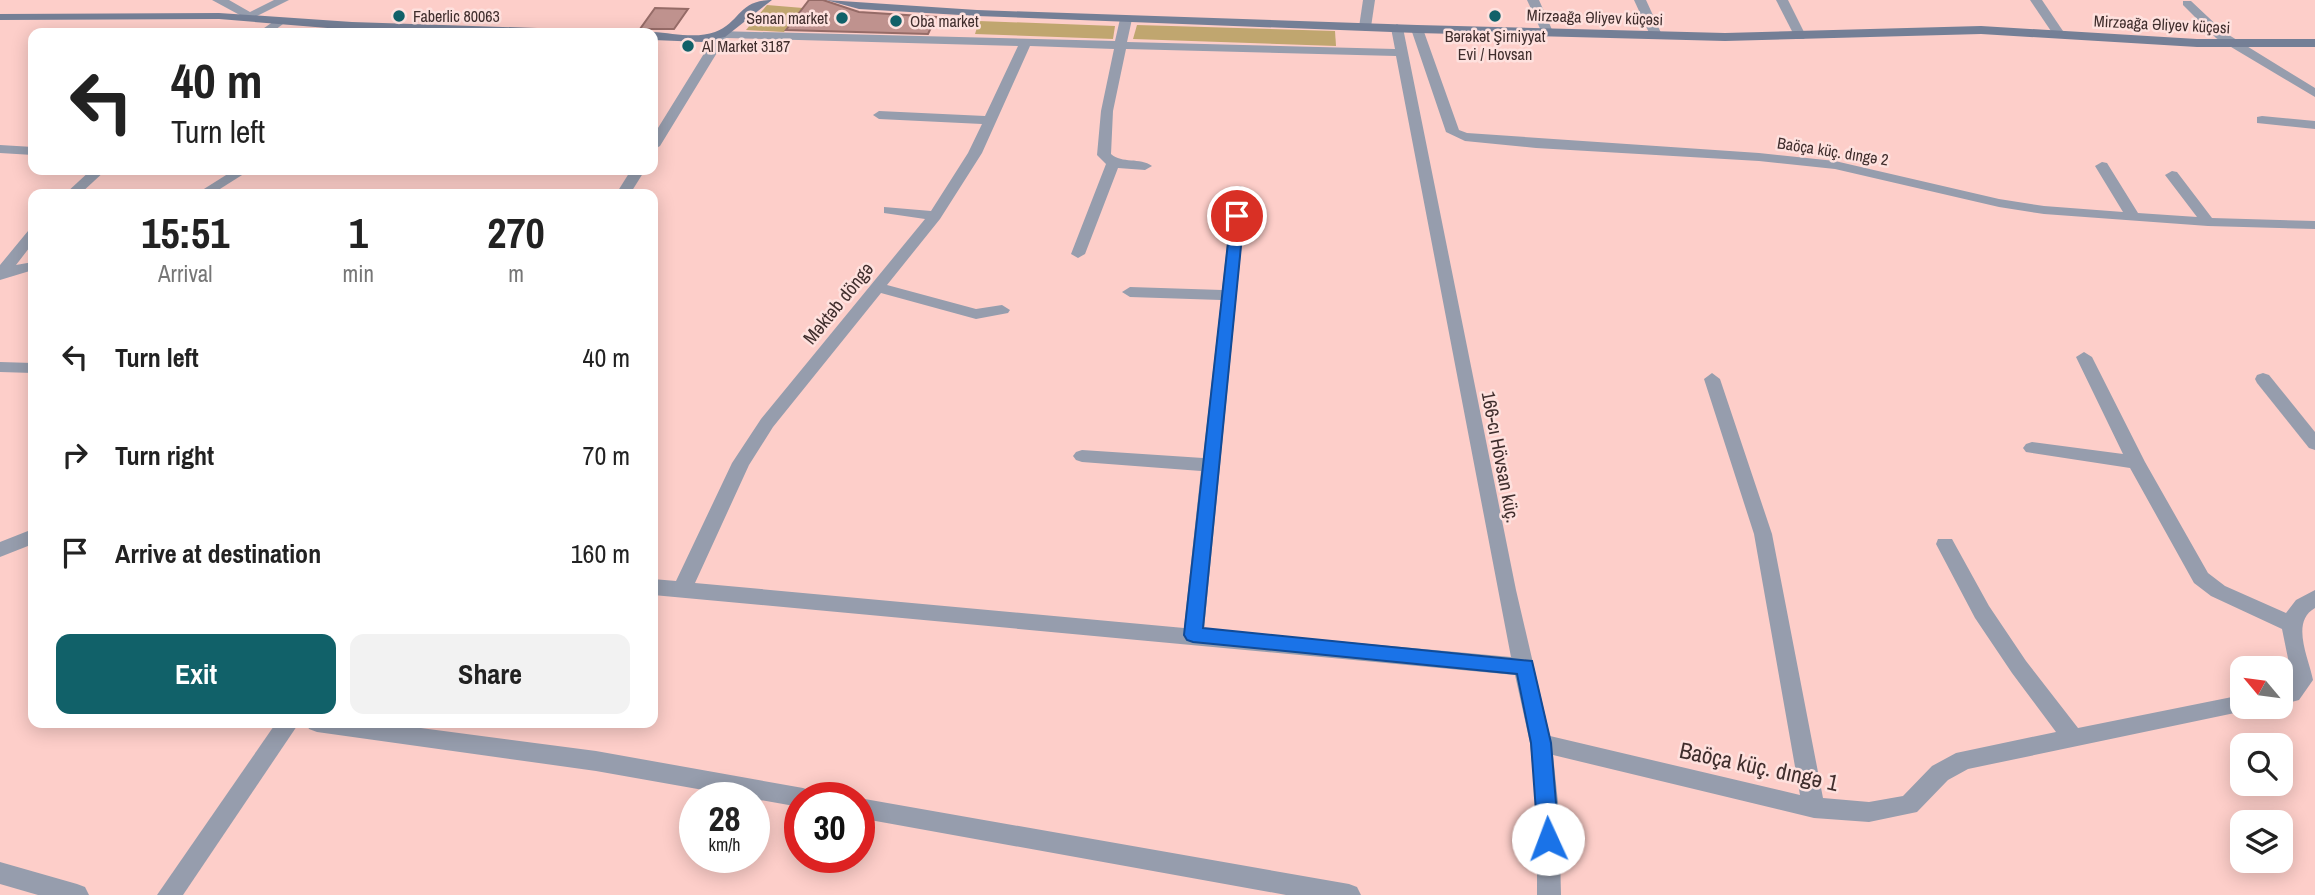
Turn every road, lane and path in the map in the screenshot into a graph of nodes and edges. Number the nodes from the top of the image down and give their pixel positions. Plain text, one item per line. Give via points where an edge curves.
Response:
1 (218, 0) edge
2 (283, 0) edge
3 (762, 0) edge
4 (832, 0) edge
5 (1369, 0) edge
6 (1533, 0) edge
7 (1640, 0) edge
8 (1782, 0) edge
9 (2036, 0) edge
10 (2187, 3) dead end
11 (0, 17) edge
12 (249, 18) junction
13 (1126, 19) junction
14 (281, 21) junction
15 (1365, 27) junction
16 (270, 28) edge
17 (385, 28) edge
18 (1396, 28) junction
19 (1417, 29) junction
20 (1547, 32) junction
21 (722, 34) junction
22 (2059, 34) junction
23 (1656, 35) junction
24 (658, 36) edge
25 (1800, 36) junction
26 (1025, 43) junction
27 (2315, 43) edge
28 (2235, 44) junction
29 (1120, 45) junction
30 (1401, 52) junction
31 (2315, 93) edge
32 (879, 115) dead end
33 (990, 120) junction
34 (2262, 120) dead end
35 (2315, 125) edge
36 (658, 138) edge
37 (0, 149) edge
38 (28, 151) edge
39 (1113, 163) junction
40 (1145, 166) dead end
41 (2102, 166) dead end
42 (93, 175) edge
43 (235, 175) edge
44 (2172, 175) dead end
45 (78, 189) edge
46 (211, 189) edge
47 (1240, 190) dead end
48 (889, 210) dead end
49 (935, 216) junction
50 (2134, 217) junction
51 (2208, 222) junction
52 (2315, 225) edge
53 (28, 240) edge
54 (1078, 254) dead end
55 (28, 268) edge
56 (1, 274) edge
57 (877, 287) junction
58 (1130, 292) dead end
59 (1229, 296) junction
60 (1002, 310) dead end
61 (2084, 357) dead end
62 (0, 367) edge
63 (28, 368) edge
64 (1712, 379) dead end
65 (2263, 379) dead end
66 (2315, 444) edge
67 (2032, 449) dead end
68 (1082, 456) dead end
69 (2136, 462) junction
70 (1213, 465) junction
71 (28, 538) edge
72 (1945, 544) dead end
73 (0, 550) edge
74 (658, 588) edge
75 (682, 590) junction
76 (2315, 598) edge
77 (2290, 624) junction
78 (1193, 635) junction
79 (2308, 664) edge
80 (1525, 667) junction
81 (2293, 693) edge
82 (2230, 706) edge
83 (285, 728) edge
84 (354, 728) edge
85 (2074, 739) junction
86 (1541, 743) junction
87 (784, 795) edge
88 (1814, 808) junction
89 (875, 811) edge
90 (0, 873) edge
91 (77, 895) edge
92 (169, 895) edge
93 (1349, 895) edge
94 (1549, 895) edge

1 - 12 street
2 - 12 street
3 - 21 street
4 - 13 street, Mirzəağa Əliyev küçəsi via 880,7
5 - 15 street
6 - 20 street
7 - 23 street
8 - 25 street
9 - 22 street
10 - 28 street
11 - 12 street
12 - 14 street
13 - 15 street, Mirzəağa Əliyev küçəsi
13 - 29 street
14 - 16 street
14 - 17 street
15 - 18 street, Mirzəağa Əliyev küçəsi
18 - 19 street, Mirzəağa Əliyev küçəsi
18 - 30 street, 166-cı Hövsan küç.
19 - 20 street, Mirzəağa Əliyev küçəsi
19 - 50 street, Baöça küç. dıngə 2 via 1453,132 1465,137 1835,165 1999,203
20 - 23 street, Mirzəağa Əliyev küçəsi
21 - 24 street
21 - 26 street
21 - 36 street
22 - 25 street, Mirzəağa Əliyev küçəsi via 1952,30
22 - 28 street, Mirzəağa Əliyev küçəsi
23 - 25 street, Mirzəağa Əliyev küçəsi
26 - 29 street
26 - 33 street, Məktəb döngə
27 - 28 street, Mirzəağa Əliyev küçəsi
28 - 31 street
29 - 30 street
29 - 39 street via 1104,155
30 - 80 street, 166-cı Hövsan küç.
32 - 33 street
33 - 49 street, Məktəb döngə
34 - 35 street
37 - 38 street
39 - 40 street
39 - 54 street
41 - 50 street
42 - 45 street
43 - 46 street
44 - 51 street
47 - 59 street
48 - 49 street
49 - 57 street, Məktəb döngə
50 - 51 street, Baöça küç. dıngə 2
51 - 52 street, Baöça küç. dıngə 2
53 - 56 street
55 - 56 street
57 - 60 street via 976,314
57 - 75 street, Məktəb döngə via 767,423 741,463
58 - 59 street
59 - 70 street
61 - 69 street
62 - 63 street
64 - 88 street via 1763,534
65 - 66 street
67 - 69 street
68 - 70 street
69 - 77 street via 2201,578 2218,591
70 - 78 street
71 - 73 street
72 - 85 street via 1982,612
74 - 75 street
75 - 78 street
76 - 77 street via 2296,611
77 - 79 street
78 - 80 street
79 - 81 street
80 - 86 street, 166-cı Hövsan küç.
82 - 85 street, Baöça küç. dıngə 1
83 - 92 street
84 - 87 street via 596,761
85 - 88 street, Baöça küç. dıngə 1 via 1964,760 1940,773 1909,804 1869,812
86 - 88 street, Baöça küç. dıngə 1
86 - 94 street, 166-cı Hövsan küç.
89 - 93 street
90 - 91 street

